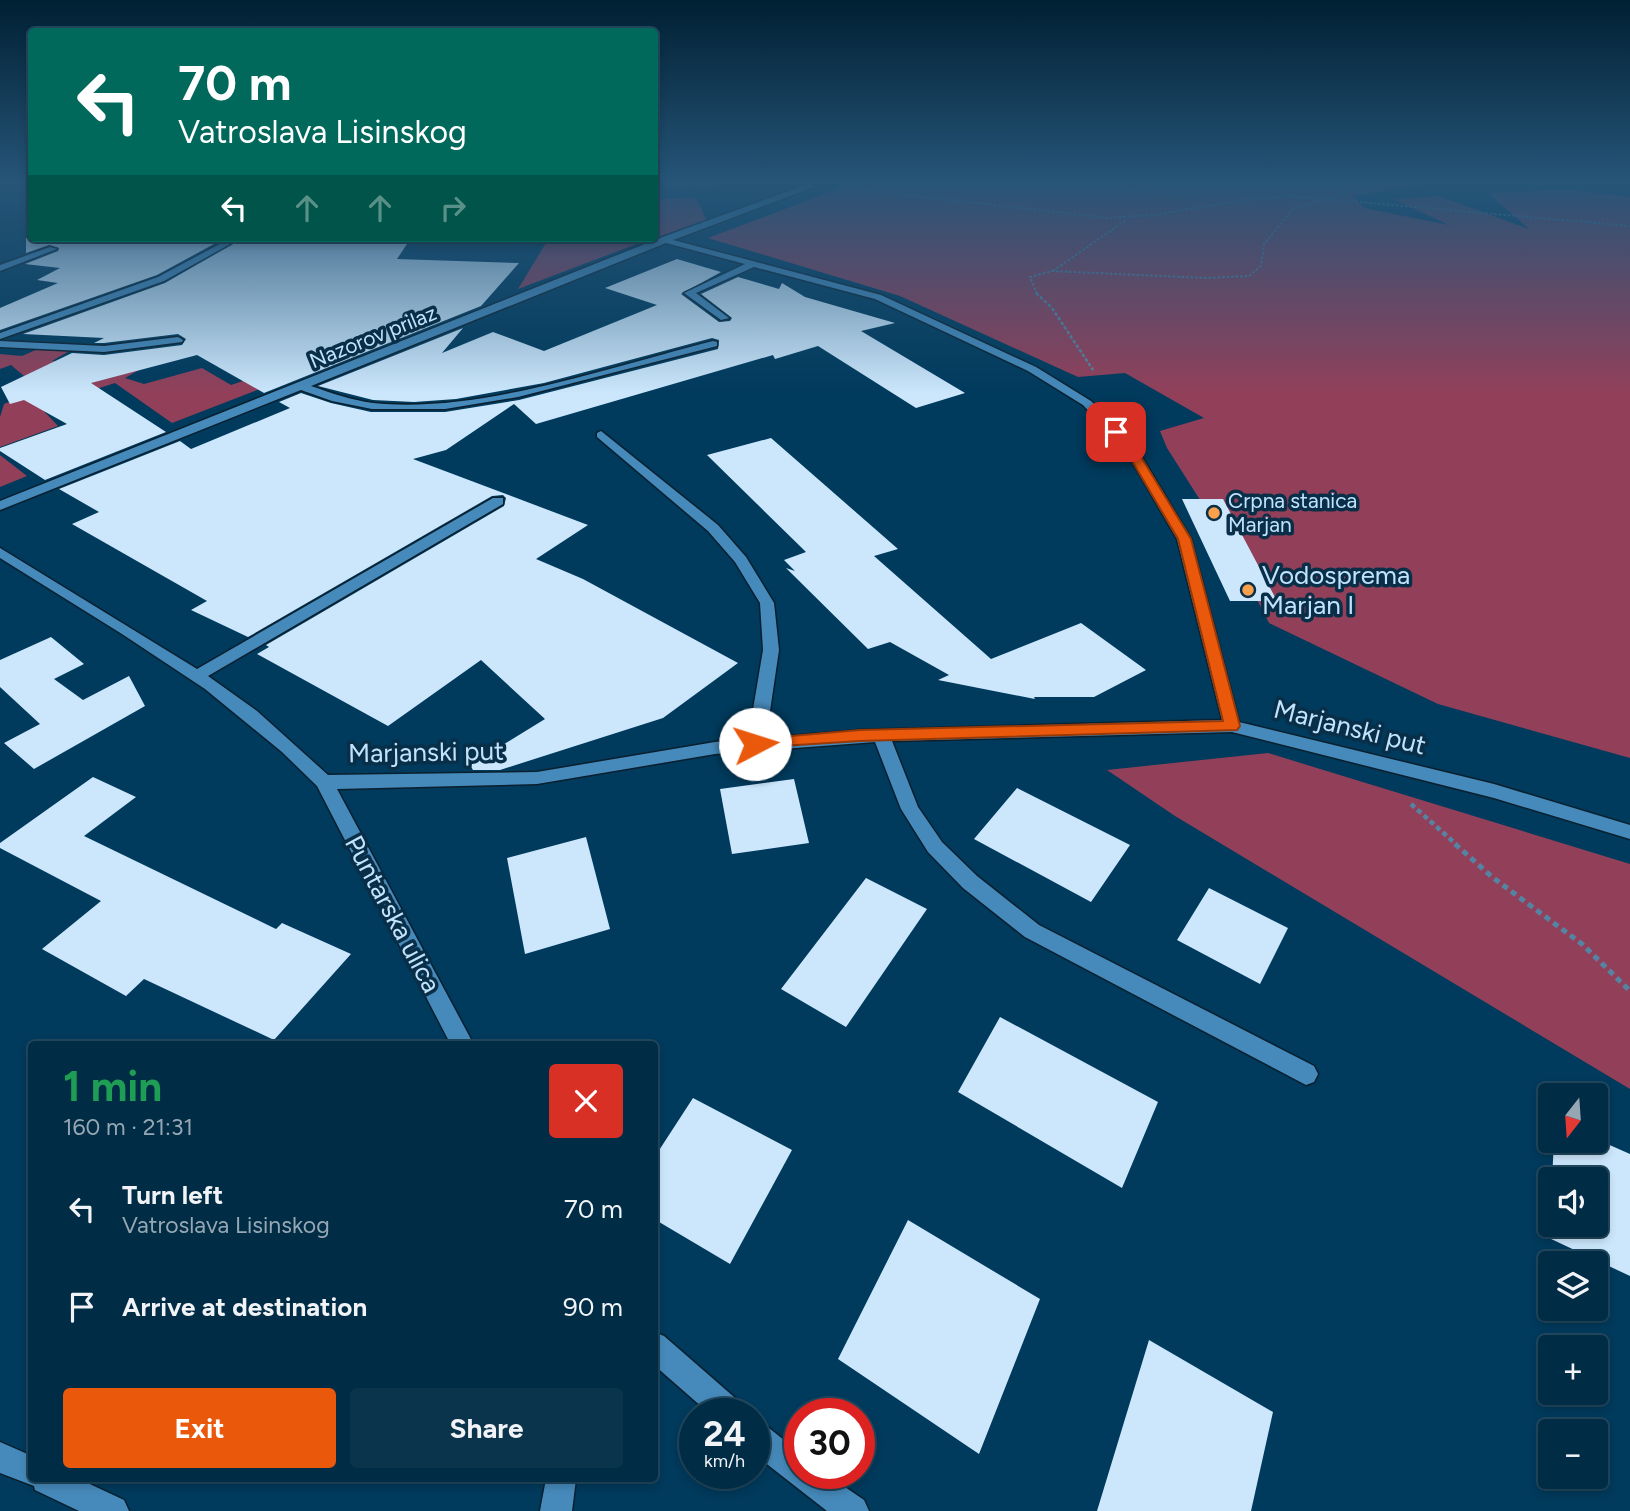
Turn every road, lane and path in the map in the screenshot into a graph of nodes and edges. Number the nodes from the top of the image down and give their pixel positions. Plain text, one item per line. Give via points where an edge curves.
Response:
1 (40, 254) edge
2 (208, 254) edge
3 (634, 254) edge
4 (716, 254) edge
5 (1078, 254) edge
6 (1263, 254) edge
7 (755, 263) junction
8 (0, 268) edge
9 (1052, 271) junction
10 (724, 318) dead end
11 (0, 336) edge
12 (178, 340) dead end
13 (0, 344) edge
14 (713, 344) dead end
15 (302, 386) junction
16 (1087, 403) junction
17 (601, 435) dead end
18 (498, 501) dead end
19 (0, 506) edge
20 (0, 552) edge
21 (197, 676) junction
22 (1232, 726) junction
23 (881, 736) junction
24 (755, 744) junction
25 (1366, 760) junction
26 (324, 782) junction
27 (1630, 832) edge
28 (1630, 991) edge
29 (461, 1041) edge
30 (1306, 1074) dead end
31 (658, 1349) edge
32 (714, 1398) edge
33 (770, 1448) edge
34 (0, 1457) edge
35 (784, 1459) edge
36 (28, 1470) edge
37 (52, 1482) edge
38 (561, 1482) edge
39 (822, 1489) edge
40 (113, 1511) edge
41 (556, 1511) edge
42 (853, 1511) edge

1 - 8 street
2 - 11 street via 161,279
3 - 15 street, Nazorov prilaz
4 - 7 street
5 - 9 path
6 - 9 path via 1261,266 1249,276
7 - 10 street via 689,293
7 - 16 street via 878,297 1032,369
9 - 16 path via 1030,277 1036,293 1097,376
12 - 13 street via 104,349
14 - 15 street, Nazorov prilaz via 498,398 428,408 324,397
15 - 19 street, Nazorov prilaz
16 - 22 street via 1130,447 1185,539
17 - 24 street via 712,528 741,560 767,603 772,650
18 - 21 street
20 - 21 street, Marjanski put
21 - 26 street, Marjanski put via 297,753
22 - 23 street, Marjanski put
22 - 25 street, Marjanski put
23 - 24 street, Marjanski put
23 - 30 street via 910,809 936,847 970,882 1032,931
24 - 26 street, Marjanski put via 537,778
25 - 27 street, Marjanski put via 1494,791
25 - 28 path via 1492,877 1582,944
26 - 29 street, Puntarska ulica
31 - 32 street
33 - 35 street
34 - 36 street
37 - 40 street
38 - 41 street
39 - 42 street

